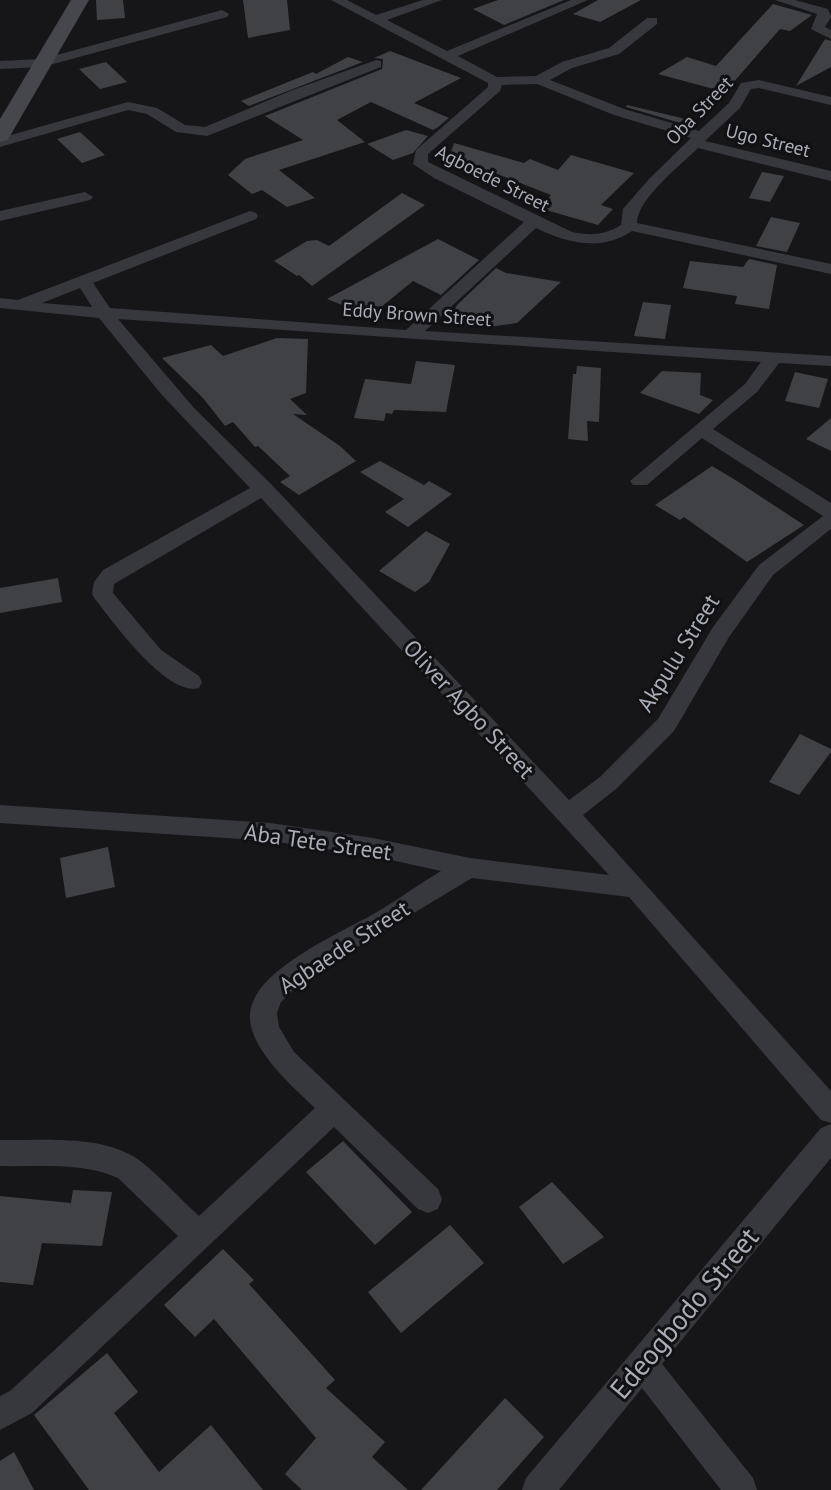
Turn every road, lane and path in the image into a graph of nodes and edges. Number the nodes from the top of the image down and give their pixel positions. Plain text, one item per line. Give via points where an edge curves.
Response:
1 (80, 0) edge
2 (337, 0) edge
3 (436, 0) edge
4 (582, 0) edge
5 (781, 0) edge
6 (222, 14) dead end
7 (374, 20) junction
8 (652, 21) dead end
9 (831, 35) edge
10 (447, 56) junction
11 (43, 63) junction
12 (376, 64) dead end
13 (0, 65) edge
14 (538, 80) junction
15 (495, 81) junction
16 (830, 98) edge
17 (0, 136) edge
18 (697, 139) junction
19 (0, 144) edge
20 (831, 176) edge
21 (85, 197) dead end
22 (0, 216) edge
23 (250, 216) dead end
24 (534, 221) junction
25 (629, 226) junction
26 (831, 269) edge
27 (84, 281) junction
28 (0, 303) edge
29 (20, 305) junction
30 (101, 313) junction
31 (410, 335) junction
32 (775, 356) junction
33 (831, 361) edge
34 (702, 430) junction
35 (640, 481) dead end
36 (264, 488) junction
37 (831, 512) edge
38 (831, 519) edge
39 (191, 682) dead end
40 (0, 814) edge
41 (567, 814) junction
42 (470, 867) junction
43 (634, 888) junction
44 (334, 1109) junction
45 (831, 1111) edge
46 (831, 1137) edge
47 (0, 1153) edge
48 (428, 1199) dead end
49 (198, 1235) junction
50 (642, 1363) junction
51 (0, 1414) edge
52 (538, 1490) edge
53 (741, 1490) edge

1 - 11 main road
2 - 7 street
3 - 7 street
4 - 10 street
5 - 9 street via 823,12 817,29
6 - 11 street
7 - 10 street
8 - 14 street via 614,51 567,65
10 - 15 street
11 - 13 street
11 - 17 main road
12 - 19 street via 207,132 181,129 152,111 128,106
14 - 15 street
14 - 18 street
15 - 24 street, Agboede Street via 495,88 424,149 419,160 436,173
16 - 18 street, Oba Street via 746,86 735,105
18 - 20 street, Ugo Street
18 - 25 street, Oba Street via 629,212
21 - 22 street
23 - 27 street
24 - 25 street, Agboede Street via 582,239 605,238
24 - 31 street
25 - 26 street
27 - 29 street
27 - 30 street, Oliver Agbo Street
28 - 29 street, Eddy Brown Street
29 - 30 street, Eddy Brown Street
30 - 31 street, Eddy Brown Street
30 - 36 street, Oliver Agbo Street via 175,401
31 - 32 street, Eddy Brown Street
32 - 33 street, Eddy Brown Street
32 - 34 street via 751,388
34 - 35 street
34 - 37 street
36 - 39 street via 142,556 110,576 102,588 102,594 153,655
36 - 41 street, Oliver Agbo Street
38 - 41 street, Akpulu Street via 766,570 721,632 666,725 608,783
40 - 42 street, Aba Tete Street via 270,832
41 - 43 street, Oliver Agbo Street
42 - 43 street, Aba Tete Street
42 - 44 street, Agbaede Street via 445,878 304,968 264,1006 268,1032 284,1060
43 - 45 street, Oliver Agbo Street
44 - 48 street, Agbaede Street
44 - 49 street
46 - 50 street, Edeogbodo Street
47 - 49 street via 117,1162
49 - 51 street via 21,1402
50 - 52 street, Edeogbodo Street
50 - 53 street

